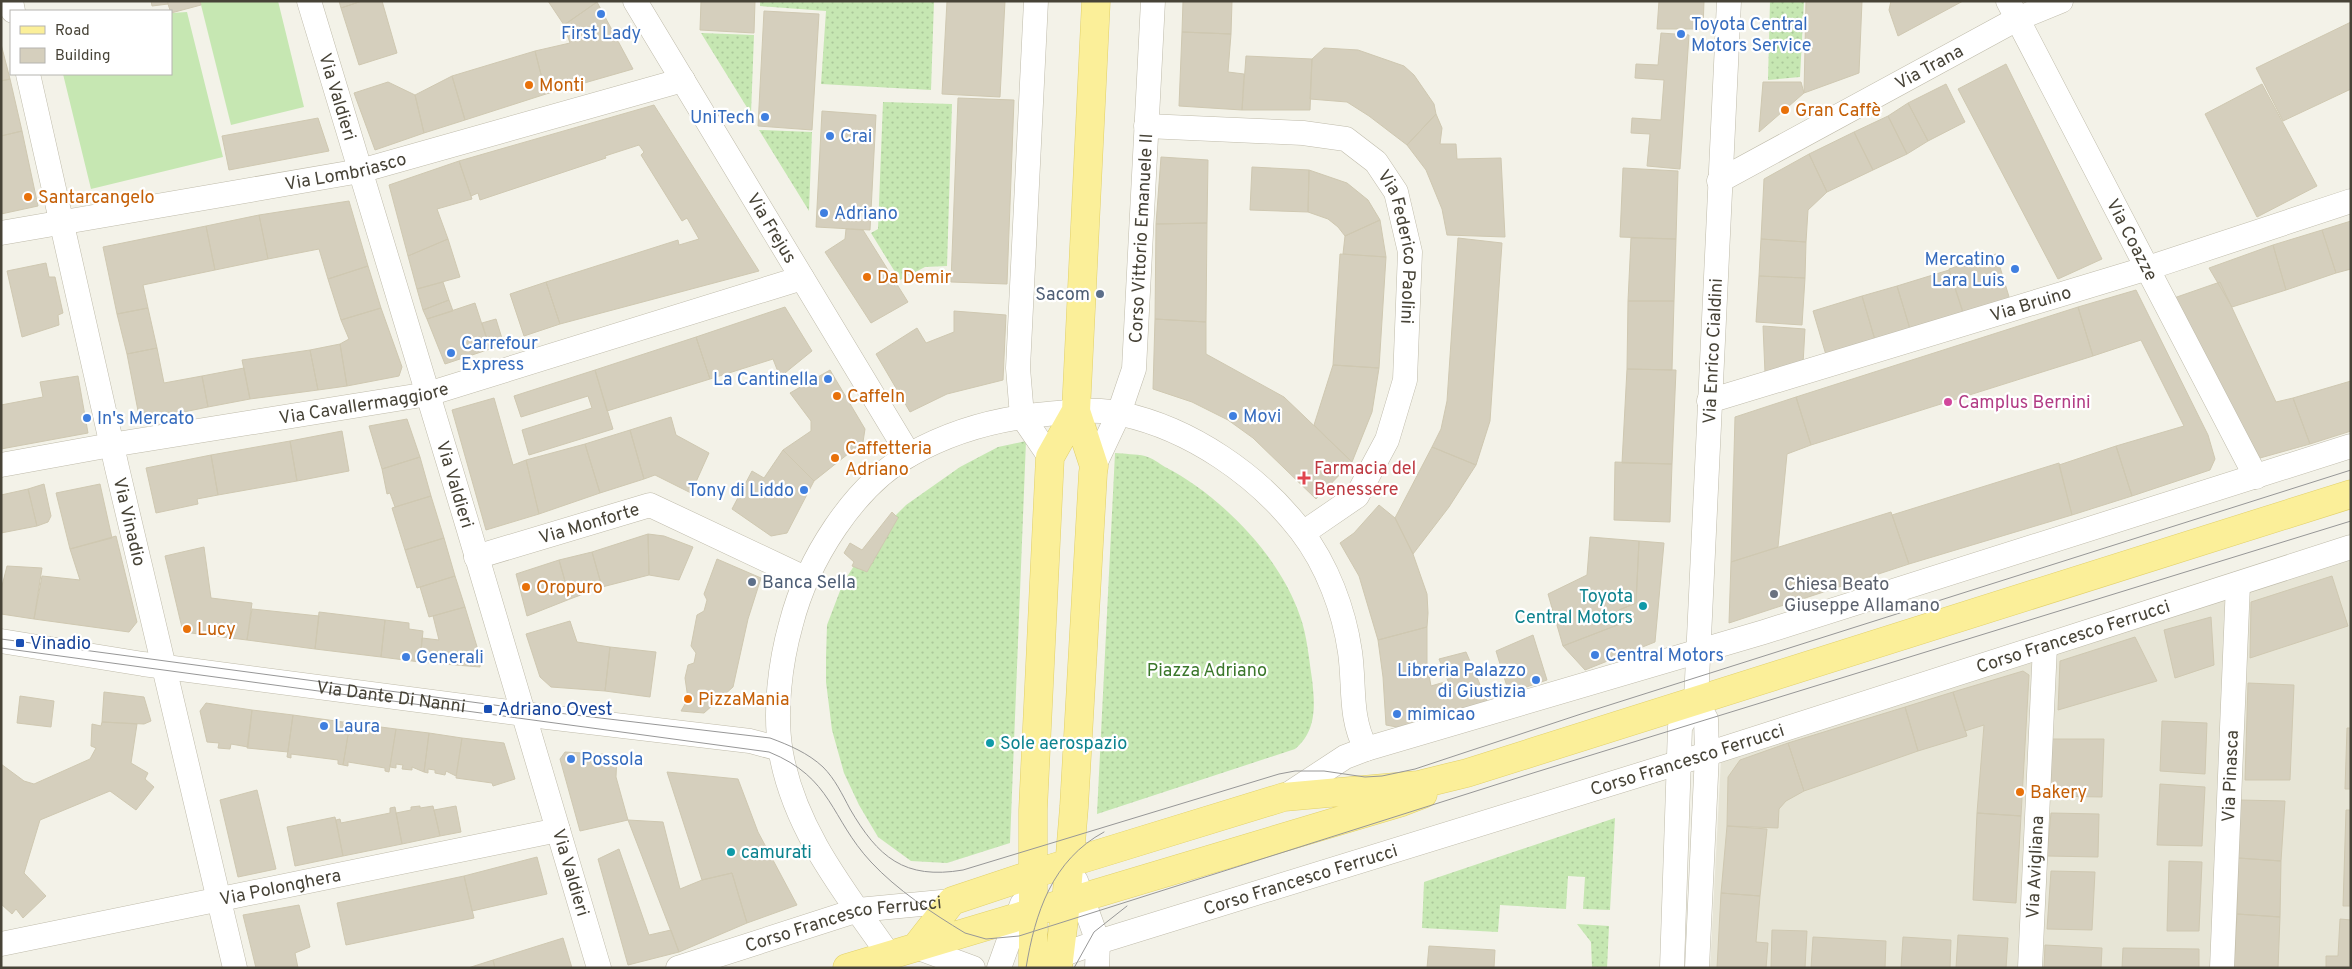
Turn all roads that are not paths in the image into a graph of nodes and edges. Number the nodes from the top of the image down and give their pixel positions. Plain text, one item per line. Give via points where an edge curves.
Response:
1 (309, 1) edge
2 (635, 1) edge
3 (1036, 1) edge
4 (1096, 1) edge
5 (1153, 1) edge
6 (1729, 1) edge
7 (2061, 1) edge
8 (2013, 10) edge
9 (28, 75) edge
10 (683, 80) junction
11 (1146, 126) junction
12 (360, 171) junction
13 (1719, 182) junction
14 (2351, 201) edge
15 (62, 221) junction
16 (1, 234) edge
17 (2148, 268) junction
18 (802, 278) junction
19 (428, 394) junction
20 (1709, 401) junction
21 (1076, 411) junction
22 (1119, 413) junction
23 (1022, 416) junction
24 (111, 445) junction
25 (2351, 446) edge
26 (909, 455) junction
27 (1050, 457) junction
28 (1, 465) edge
29 (1094, 466) junction
30 (2256, 478) junction
31 (2351, 494) edge
32 (1303, 533) junction
33 (2351, 547) edge
34 (476, 556) junction
35 (807, 579) junction
36 (2238, 584) junction
37 (1, 641) edge
38 (2045, 646) junction
39 (1697, 651) junction
40 (163, 665) junction
41 (1696, 701) junction
42 (525, 714) junction
43 (1366, 749) junction
44 (780, 750) junction
45 (1707, 754) junction
46 (1679, 762) junction
47 (1467, 773) junction
48 (1284, 797) junction
49 (558, 830) junction
50 (1070, 863) junction
51 (1033, 874) junction
52 (219, 899) junction
53 (952, 901) junction
54 (1074, 901) junction
55 (858, 910) junction
56 (1024, 916) junction
57 (1098, 942) junction
58 (1, 944) edge
59 (916, 947) junction
60 (889, 955) junction
61 (1041, 965) edge
62 (235, 968) edge
63 (599, 968) edge
64 (678, 968) edge
65 (847, 968) edge
66 (973, 968) edge
67 (999, 968) edge
68 (1097, 968) edge
69 (1672, 968) edge
70 (1697, 968) edge
71 (2030, 968) edge
72 (2222, 968) edge

1 - 12 street, Via Valdieri
2 - 10 street, Via Frejus
3 - 23 street via 1018,368
4 - 21 main road, Corso Vittorio Emanuele II
5 - 11 street, Corso Vittorio Emanuele II
6 - 13 street, Via Enrico Cialdini
7 - 8 street, Via Trana
8 - 13 street, Via Trana
8 - 17 street, Via Coazze
9 - 15 street, Via Vinadio
10 - 12 street, Via Lombriasco
10 - 18 street, Via Frejus
11 - 22 street, Corso Vittorio Emanuele II via 1134,369
11 - 32 street, Via Federico Paolini via 1303,133 1346,139 1376,162 1396,192 1410,252 1405,380 1387,440 1357,496
12 - 15 street, Via Lombriasco
12 - 19 street, Via Valdieri
13 - 20 street, Via Enrico Cialdini
14 - 17 street, Via Bruino
15 - 16 street, Via Lombriasco
15 - 24 street, Via Vinadio
17 - 20 street, Via Bruino
17 - 30 street, Via Coazze
18 - 19 street, Via Cavallermaggiore
18 - 26 street, Via Frejus
19 - 24 street, Via Cavallermaggiore
19 - 34 street, Via Valdieri
20 - 39 street, Via Enrico Cialdini
21 - 22 street
21 - 23 street
21 - 27 main road, Corso Vittorio Emanuele II
21 - 29 main road, Corso Vittorio Emanuele II
22 - 29 street, Corso Vittorio Emanuele II
22 - 32 street via 1153,422 1184,436 1248,476
23 - 26 street via 948,436
23 - 27 street
24 - 28 street, Via Cavallermaggiore
24 - 40 street, Via Vinadio
25 - 30 street, Corso Francesco Ferrucci
26 - 35 street via 868,488 821,549
27 - 51 main road, Corso Vittorio Emanuele II via 1033,810
29 - 50 main road, Corso Vittorio Emanuele II
30 - 39 street, Corso Francesco Ferrucci
31 - 41 main road, Corso Francesco Ferrucci
32 - 43 street via 1329,580 1342,615 1350,652 1356,730
33 - 36 street, Corso Francesco Ferrucci
34 - 35 street, Via Monforte via 650,505
34 - 42 street, Via Valdieri
35 - 44 street via 794,611 780,667
36 - 38 street, Corso Francesco Ferrucci
36 - 72 street, Via Pinasca
37 - 40 street, Via Dante Di Nanni
38 - 45 street, Corso Francesco Ferrucci
38 - 71 street, Via Avigliana
39 - 41 street, Via Enrico Cialdini
39 - 43 street, Corso Francesco Ferrucci
40 - 42 street, Via Dante Di Nanni
40 - 52 street, Via Vinadio
41 - 45 street via 1706,719
41 - 46 street via 1680,728
41 - 47 main road, Corso Francesco Ferrucci
42 - 44 street, Via Dante Di Nanni via 750,741
42 - 49 street, Via Valdieri
43 - 48 street, Corso Francesco Ferrucci via 1345,756
44 - 55 street via 800,817
45 - 46 street, Corso Francesco Ferrucci
45 - 70 street
46 - 57 street, Corso Francesco Ferrucci
46 - 69 street
47 - 48 main road, Corso Francesco Ferrucci via 1418,785
47 - 54 main road, Corso Francesco Ferrucci via 1402,802
48 - 50 main road, Corso Francesco Ferrucci
49 - 52 street, Via Polonghera
49 - 63 street, Via Valdieri
50 - 51 main road, Corso Francesco Ferrucci
50 - 54 main road, Corso Vittorio Emanuele II
51 - 53 main road, Corso Francesco Ferrucci
51 - 56 main road, Corso Vittorio Emanuele II
52 - 58 street, Via Polonghera
52 - 62 street, Via Vinadio
53 - 55 street, Corso Francesco Ferrucci
53 - 59 main road, Corso Francesco Ferrucci
54 - 56 main road, Corso Francesco Ferrucci
54 - 57 street, Corso Vittorio Emanuele II
54 - 61 main road, Corso Vittorio Emanuele II
55 - 60 street
55 - 64 street, Corso Francesco Ferrucci
56 - 59 main road, Corso Francesco Ferrucci
56 - 61 main road, Corso Vittorio Emanuele II
56 - 67 street, Corso Vittorio Emanuele II
57 - 61 street, Corso Francesco Ferrucci
57 - 68 street, Corso Vittorio Emanuele II
59 - 60 main road, Corso Francesco Ferrucci
59 - 66 street
60 - 65 main road, Corso Francesco Ferrucci

